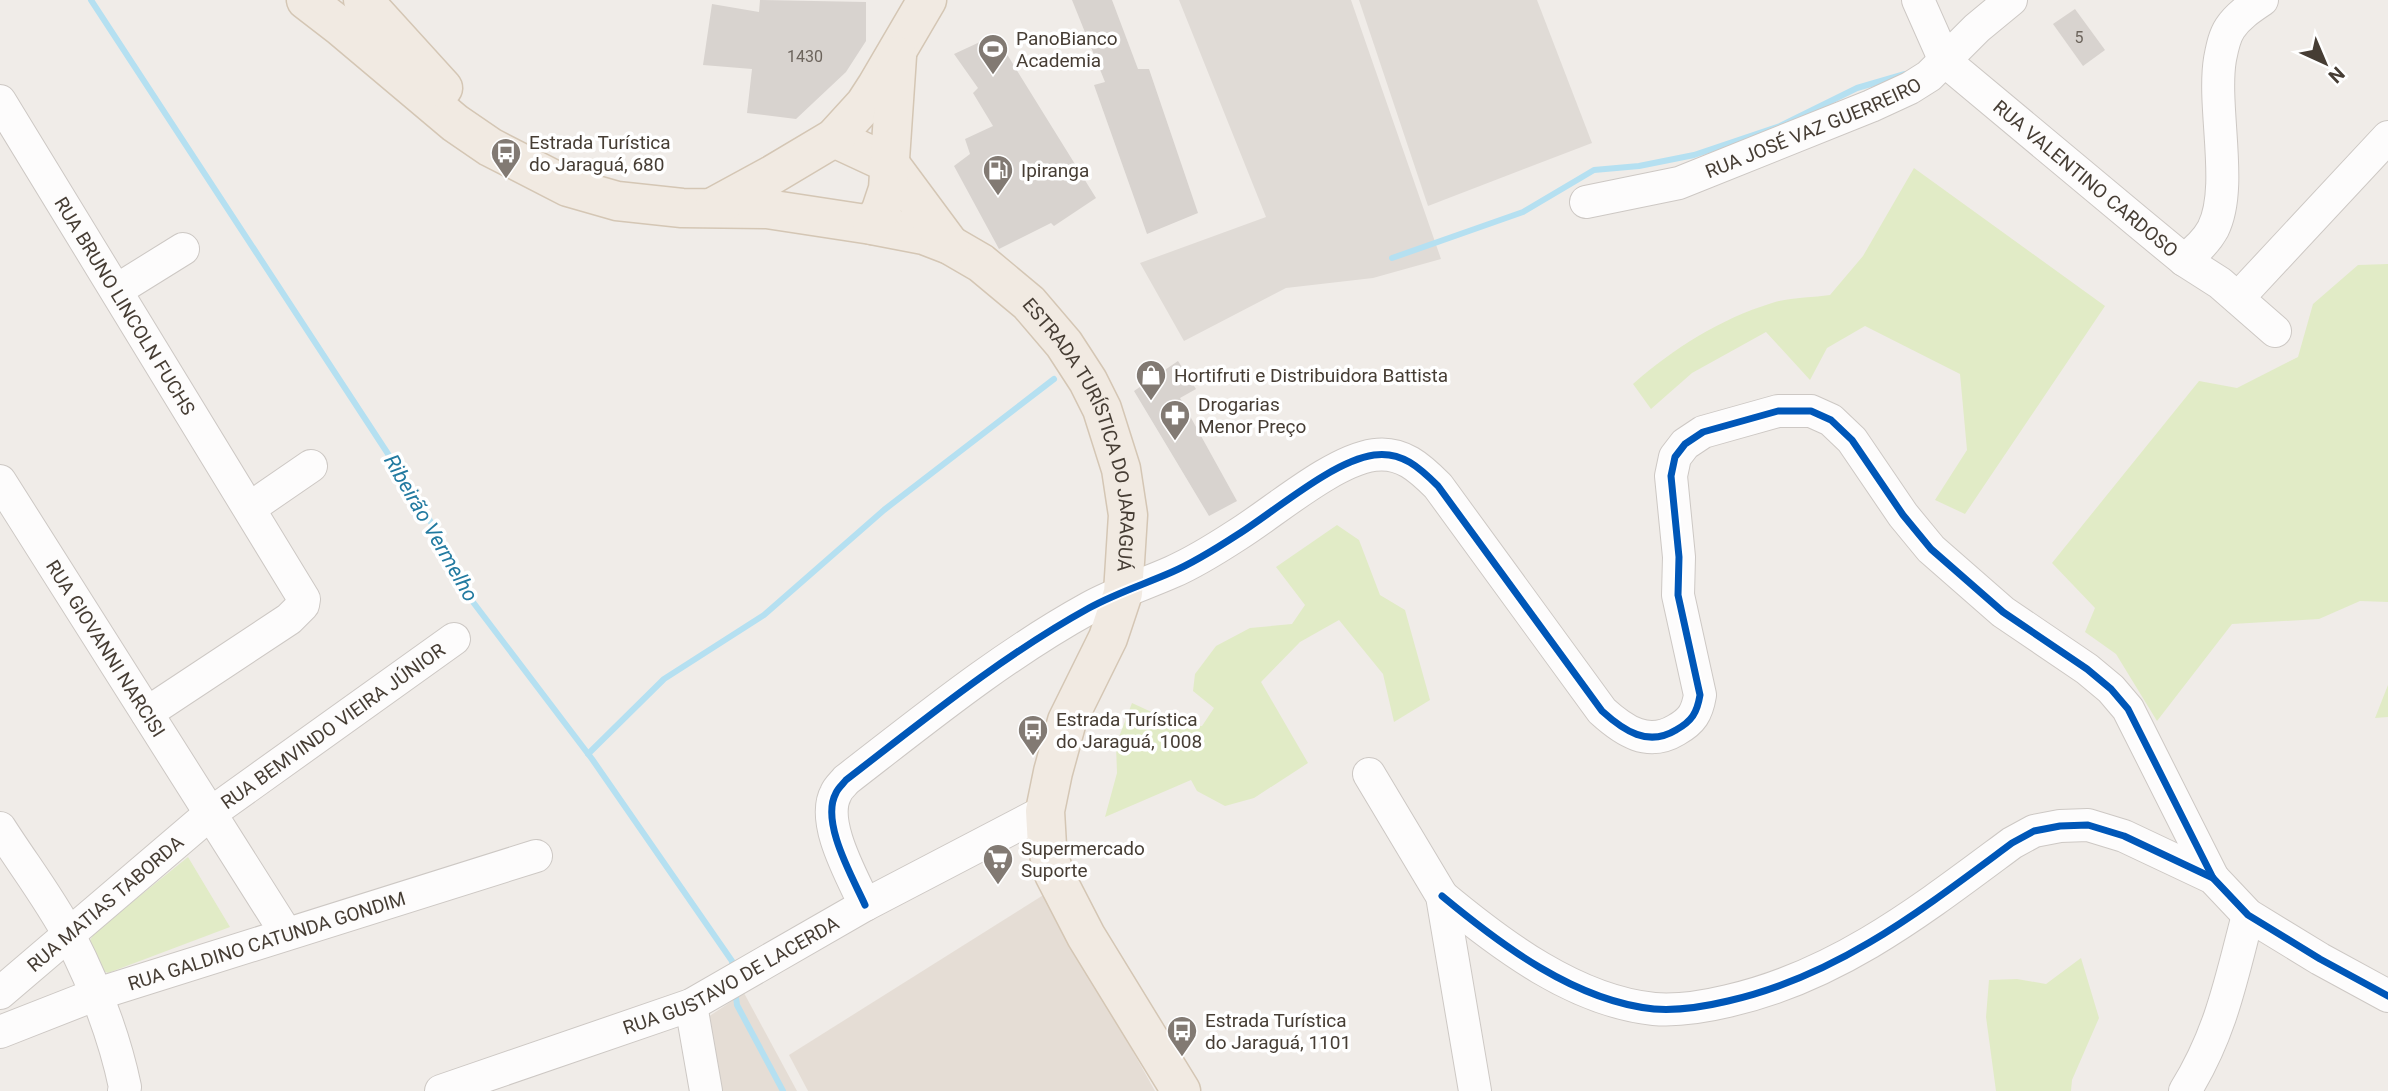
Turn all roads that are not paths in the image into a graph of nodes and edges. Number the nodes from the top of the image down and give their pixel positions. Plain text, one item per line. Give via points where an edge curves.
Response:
1 (306, 0) edge
2 (363, 0) edge
3 (927, 0) edge
4 (1918, 0) edge
5 (2011, 0) edge
6 (2262, 0) edge
7 (897, 54) junction
8 (1945, 61) junction
9 (0, 101) edge
10 (2388, 137) edge
11 (834, 138) junction
12 (490, 147) junction
13 (890, 164) junction
14 (770, 192) junction
15 (1586, 202) dead end
16 (872, 225) junction
17 (950, 245) junction
18 (183, 249) dead end
19 (2184, 260) junction
20 (117, 290) junction
21 (2238, 298) junction
22 (2275, 331) dead end
23 (311, 466) dead end
24 (0, 481) edge
25 (250, 508) junction
26 (1123, 593) junction
27 (454, 639) dead end
28 (147, 713) junction
29 (1369, 774) dead end
30 (1045, 811) junction
31 (211, 813) junction
32 (0, 828) edge
33 (536, 856) dead end
34 (2213, 878) junction
35 (1442, 896) junction
36 (866, 905) junction
37 (2248, 915) junction
38 (286, 933) junction
39 (69, 934) junction
40 (2382, 982) edge
41 (0, 993) edge
42 (97, 994) junction
43 (698, 1002) junction
44 (0, 1031) edge
45 (508, 1079) edge
46 (124, 1091) edge
47 (442, 1091) edge
48 (706, 1091) edge
49 (1181, 1091) edge
50 (1475, 1091) edge
51 (2185, 1091) edge

1 - 12 main road, ESTRADA TURÍSTICA DO JARAGUÁ
2 - 12 main road, ESTRADA TURÍSTICA DO JARAGUÁ
3 - 7 main road
4 - 8 street, RUA VALENTINO CARDOSO
5 - 8 street, RUA JOSÉ VAZ GUERREIRO
6 - 19 street, RUA VALENTINO CARDOSO via 2229,29 2223,46 2218,75 2220,206 2214,228
7 - 11 main road via 865,104
7 - 13 main road
8 - 15 street, RUA JOSÉ VAZ GUERREIRO via 1910,88 1871,106 1679,183
8 - 19 street, RUA VALENTINO CARDOSO
9 - 20 street, RUA BRUNO LINCOLN FUCHS
10 - 21 street
11 - 13 main road
11 - 14 main road
12 - 14 main road, ESTRADA TURÍSTICA DO JARAGUÁ via 568,187 617,201 710,208
13 - 16 main road via 888,189
13 - 17 main road
14 - 16 main road, ESTRADA TURÍSTICA DO JARAGUÁ
16 - 17 main road, ESTRADA TURÍSTICA DO JARAGUÁ
17 - 26 main road, ESTRADA TURÍSTICA DO JARAGUÁ via 981,263 1029,303 1063,344 1102,409 1121,469 1128,515
18 - 20 street
19 - 21 street
20 - 25 street, RUA BRUNO LINCOLN FUCHS
21 - 22 street
23 - 25 street
24 - 28 street, RUA GIOVANNI NARCISI
25 - 28 street, RUA BRUNO LINCOLN FUCHS via 302,592 303,605 289,619
26 - 30 main road, ESTRADA TURÍSTICA DO JARAGUÁ via 1108,638 1067,721
26 - 34 street via 1175,571 1347,465 1374,455 1396,456 1416,464 1438,486 1602,711 1620,727 1643,737 1664,737 1688,724 1698,711 1700,695 1678,595 1671,476 1675,457 1703,432 1778,411 1811,411 1831,420 1852,440 1931,549 2003,612 2111,689 2128,709
26 - 36 street via 1031,642 846,780 835,794 834,831
27 - 31 street, RUA BEMVINDO VIEIRA JÚNIOR
28 - 31 street, RUA GIOVANNI NARCISI
29 - 35 street
30 - 36 street, RUA GUSTAVO DE LACERDA
30 - 49 main road, ESTRADA TURÍSTICA DO JARAGUÁ via 1054,874 1086,936
31 - 38 street, RUA GIOVANNI NARCISI
31 - 39 street, RUA MATIAS TABORDA
32 - 39 street
33 - 38 street, RUA GALDINO CATUNDA GONDIM
34 - 35 street via 2124,836 2088,825 2034,831 1875,941 1826,967 1756,995 1695,1009 1653,1009 1601,996 1553,975 1493,938
34 - 37 street
35 - 50 street
36 - 43 street, RUA GUSTAVO DE LACERDA
37 - 40 street
37 - 51 street via 2223,1015
38 - 42 street, RUA GALDINO CATUNDA GONDIM
39 - 41 street, RUA MATIAS TABORDA
39 - 42 street
42 - 44 street, RUA GALDINO CATUNDA GONDIM
42 - 46 street via 118,1053
43 - 45 street, RUA GUSTAVO DE LACERDA
43 - 48 street
45 - 47 street, RUA GUSTAVO DE LACERDA

